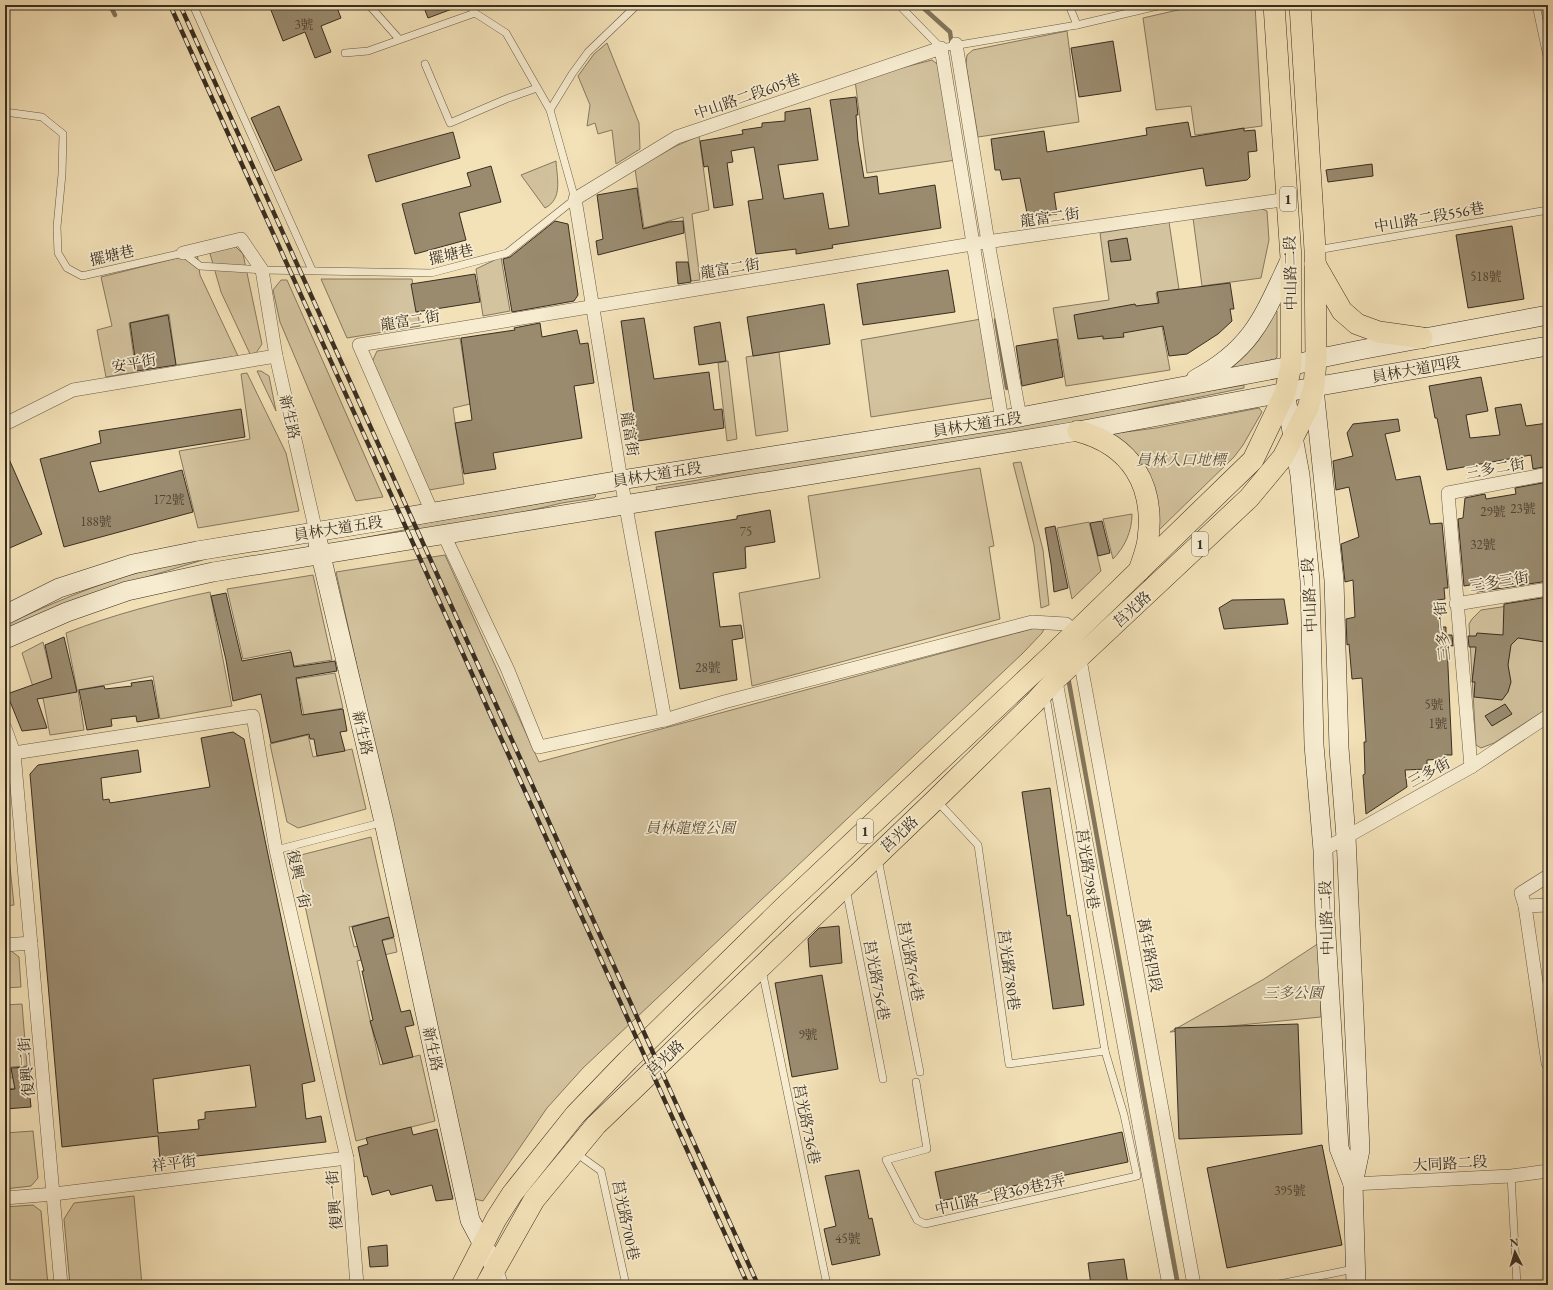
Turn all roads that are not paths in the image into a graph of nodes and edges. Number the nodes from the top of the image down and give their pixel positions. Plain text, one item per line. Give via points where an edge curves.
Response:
1 (193, 5) edge
2 (369, 5) edge
3 (470, 5) edge
4 (637, 5) edge
5 (899, 5) edge
6 (1069, 5) edge
7 (1162, 5) edge
8 (1274, 5) edge
9 (1300, 5) edge
10 (1536, 5) edge
11 (475, 13) junction
12 (1077, 25) junction
13 (399, 40) junction
14 (956, 44) junction
15 (941, 48) junction
16 (345, 53) dead end
17 (1548, 61) edge
18 (425, 64) dead end
19 (538, 88) junction
20 (550, 110) junction
21 (5, 112) edge
22 (1288, 199) junction
23 (575, 200) junction
24 (1548, 210) edge
25 (988, 242) junction
26 (972, 244) junction
27 (183, 253) junction
28 (1314, 256) junction
29 (1291, 258) junction
30 (262, 270) junction
31 (312, 270) junction
32 (594, 307) junction
33 (1548, 315) edge
34 (1422, 338) junction
35 (1548, 346) edge
36 (276, 356) junction
37 (1316, 359) junction
38 (1291, 366) junction
39 (1314, 387) junction
40 (1160, 392) junction
41 (1285, 393) junction
42 (1011, 418) junction
43 (5, 424) edge
44 (1078, 431) junction
45 (1294, 437) junction
46 (1548, 474) edge
47 (621, 480) junction
48 (1448, 492) joint
49 (625, 504) junction
50 (432, 512) junction
51 (316, 532) junction
52 (444, 535) junction
53 (321, 555) junction
54 (1139, 573) junction
55 (1548, 589) edge
56 (1456, 604) junction
57 (5, 615) edge
58 (1075, 632) junction
59 (5, 638) edge
60 (1051, 656) junction
61 (1079, 659) junction
62 (1050, 686) junction
63 (1548, 716) edge
64 (665, 720) junction
65 (5, 728) edge
66 (14, 752) junction
67 (1471, 767) junction
68 (935, 800) junction
69 (384, 822) junction
70 (1346, 837) junction
71 (276, 850) junction
72 (1323, 850) junction
73 (878, 855) junction
74 (1548, 876) edge
75 (846, 886) junction
76 (1523, 900) junction
77 (1548, 904) edge
78 (31, 943) junction
79 (5, 945) edge
80 (761, 968) junction
81 (1546, 1028) edge
82 (1105, 1051) junction
83 (1548, 1063) edge
84 (920, 1072) dead end
85 (883, 1079) dead end
86 (916, 1082) dead end
87 (573, 1151) junction
88 (347, 1158) junction
89 (1548, 1171) edge
90 (1511, 1176) junction
91 (1353, 1184) junction
92 (54, 1194) junction
93 (5, 1198) edge
94 (482, 1245) junction
95 (1355, 1277) edge
96 (494, 1279) edge
97 (62, 1285) edge
98 (357, 1285) edge
99 (462, 1285) edge
100 (626, 1285) edge
101 (828, 1285) edge
102 (1169, 1285) edge
103 (1194, 1285) edge
104 (1274, 1285) edge
105 (1517, 1285) edge

1 - 31 lane
2 - 13 lane
3 - 11 lane
4 - 20 lane via 588,52
5 - 15 lane
6 - 12 lane
7 - 12 lane
8 - 22 main road, 中山路二段 / 1
9 - 28 main road, 中山路二段 / 1
10 - 17 lane
11 - 13 lane
11 - 19 lane via 506,33
12 - 14 lane
13 - 16 lane via 368,50
14 - 15 lane
14 - 25 street
15 - 23 street, 中山路二段605巷 via 677,136
15 - 26 street
18 - 19 lane via 450,123
19 - 20 lane
20 - 23 lane
21 - 27 lane, 擺塘巷 via 42,118 62,134 62,174 57,227 58,253 67,268 82,276
22 - 25 street, 龍富二街
22 - 29 main road, 中山路二段 / 1
23 - 31 lane, 擺塘巷 via 507,253 431,273
23 - 32 street, 龍富街
24 - 28 lane, 中山路二段556巷
25 - 26 street, 龍富二街
25 - 42 street
26 - 32 street, 龍富二街
26 - 42 street
27 - 30 lane, 擺塘巷 via 200,266
27 - 30 street, 新生路 via 241,239
28 - 34 main road via 1342,312 1357,324 1379,332
28 - 37 main road, 中山路二段 / 1
29 - 38 main road, 中山路二段 / 1
29 - 40 main road via 1261,322 1243,346 1217,368
30 - 31 lane, 擺塘巷
30 - 36 street, 新生路
32 - 47 street, 龍富街
32 - 50 street, 龍富二街 via 359,345
33 - 34 main road, 員林大道四段
34 - 37 main road, 員林大道四段
35 - 39 main road, 員林大道四段
36 - 43 street, 安平街 via 73,390
36 - 51 street, 新生路
37 - 38 main road, 員林大道五段
37 - 39 main road, 中山路二段 / 1
38 - 40 main road, 員林大道五段
38 - 41 main road, 中山路二段 / 1
39 - 41 main road, 員林大道四段
39 - 45 main road, 莒光路 / 1 via 1308,408
39 - 70 main road, 中山路二段 via 1334,580 1339,748
40 - 42 main road, 員林大道五段
41 - 44 main road, 員林大道五段
41 - 45 main road, 中山路二段 / 1
41 - 54 main road, 莒光路 / 1 via 1253,460
42 - 47 main road, 員林大道五段
44 - 49 main road, 員林大道五段
44 - 54 main road via 1096,436 1119,451 1135,466 1144,485 1149,502 1149,534
45 - 61 main road, 莒光路 / 1 via 1283,457 1249,498
45 - 72 main road, 中山路二段 via 1310,581 1314,745
46 - 48 street, 三多二街
47 - 49 street, 龍富街
47 - 50 main road, 員林大道五段
48 - 56 street, 三多一街
49 - 52 main road, 員林大道五段
49 - 64 street, 龍富街
50 - 51 main road, 員林大道五段
51 - 53 main road, 新生路
51 - 57 main road, 員林大道五段 via 133,564 59,588
52 - 53 main road, 員林大道五段
52 - 64 street via 507,668 539,747
53 - 59 main road, 員林大道五段 via 213,572 127,591
53 - 69 main road, 新生路
54 - 58 main road, 莒光路 / 1
55 - 56 street, 三多三街
56 - 67 street, 三多一街
58 - 60 main road, 莒光路 / 1
58 - 61 street, 萬年路四段
58 - 64 street via 1066,624 1032,622
60 - 62 street
60 - 94 main road, 莒光路 / 1 via 784,907 628,1060 575,1115 517,1188
61 - 62 main road, 莒光路 / 1
61 - 103 street, 萬年路四段
62 - 68 main road, 莒光路 / 1
62 - 82 lane, 莒光路798巷
62 - 102 street
63 - 67 street, 三多街
65 - 66 street, 復興二街
66 - 71 street, 復興一街 via 253,716
66 - 78 street, 復興二街
67 - 70 street, 三多街
68 - 73 main road, 莒光路 / 1
68 - 82 lane, 莒光路780巷 via 978,845 1009,1064
69 - 71 lane
69 - 94 main road, 新生路 via 470,1220
70 - 72 street, 三多街
70 - 91 main road, 中山路二段 via 1360,1150
71 - 88 street, 復興一街
72 - 91 main road, 中山路二段 via 1339,1148
73 - 75 main road, 莒光路 / 1
73 - 84 lane, 莒光路764巷
74 - 76 street
75 - 80 main road, 莒光路 / 1
75 - 85 lane, 莒光路756巷
76 - 77 street
76 - 81 street
78 - 79 street
78 - 92 street, 復興二街
80 - 87 main road, 莒光路 / 1 via 602,1119
80 - 101 lane, 莒光路736巷
81 - 83 street
82 - 86 lane, 中山路二段369巷2弄 via 1124,1115 1137,1176 926,1224 917,1220 886,1160 927,1149
87 - 96 main road, 莒光路 / 1 via 534,1200
87 - 100 lane, 莒光路700巷 via 602,1171
88 - 92 street, 祥平街
88 - 98 street, 復興一街
89 - 90 street, 大同路二段
90 - 91 street, 大同路二段
90 - 105 lane
91 - 95 main road, 中山路二段
92 - 93 street, 祥平街
92 - 97 street, 復興二街
94 - 96 main road, 新生路
94 - 99 main road, 莒光路 / 1
95 - 104 lane

